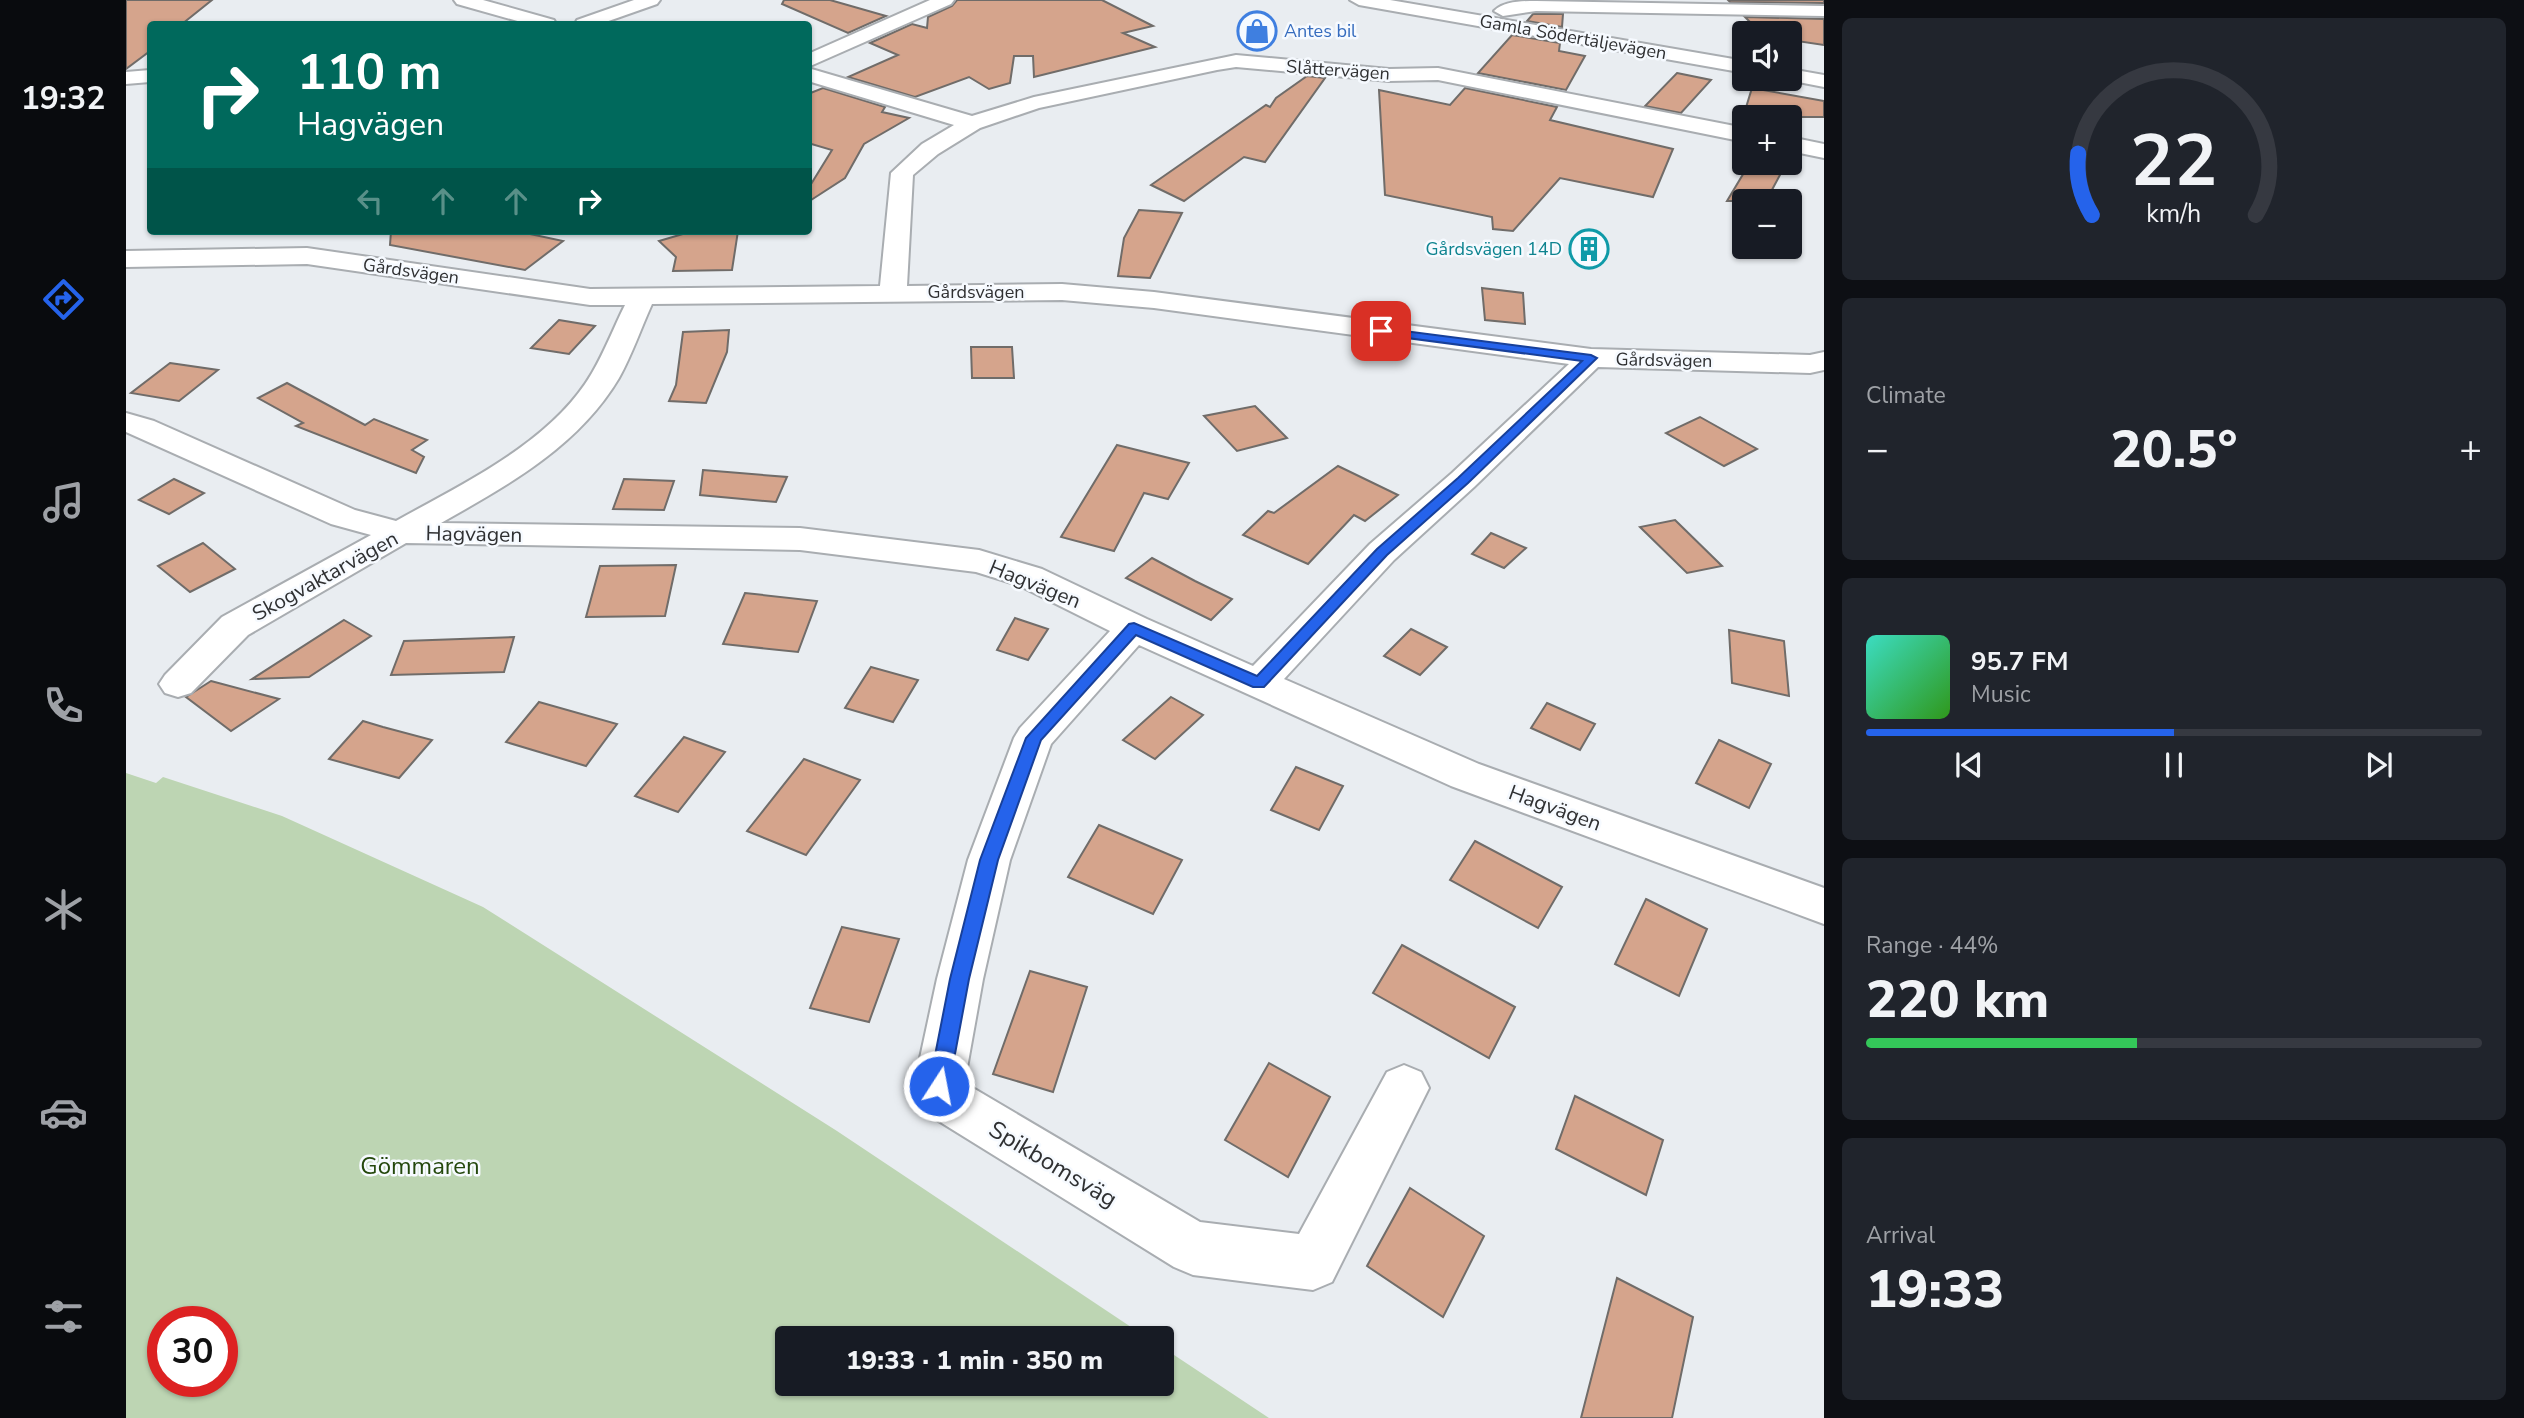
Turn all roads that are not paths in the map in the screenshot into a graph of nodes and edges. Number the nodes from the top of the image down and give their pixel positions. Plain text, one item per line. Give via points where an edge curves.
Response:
1 (463, 0) edge
2 (651, 0) edge
3 (945, 0) edge
4 (1359, 0) edge
5 (1503, 11) dead end
6 (1824, 11) edge
7 (536, 21) edge
8 (592, 21) edge
9 (812, 59) edge
10 (1732, 65) edge
11 (812, 75) edge
12 (147, 76) edge
13 (1802, 77) edge
14 (126, 78) edge
15 (1824, 81) edge
16 (972, 123) junction
17 (1732, 132) edge
18 (1802, 146) edge
19 (1824, 151) edge
20 (126, 259) edge
21 (893, 293) junction
22 (642, 296) junction
23 (1591, 358) junction
24 (1824, 361) edge
25 (126, 422) edge
26 (404, 533) junction
27 (1134, 628) junction
28 (1259, 683) junction
29 (178, 684) dead end
30 (1824, 906) edge
31 (1405, 1088) dead end

1 - 7 street
2 - 8 street
3 - 9 street
4 - 10 street, Gamla Södertäljevägen
5 - 6 street via 1548,6
11 - 16 street
12 - 14 street
13 - 15 street
16 - 17 street, Slåttervägen via 1034,103 1236,61 1438,75
16 - 21 street, Slåttervägen via 902,173
18 - 19 street
20 - 22 street, Gårdsvägen via 307,256 590,298
21 - 22 street, Gårdsvägen
21 - 23 street, Gårdsvägen via 1062,292 1154,300
22 - 26 street, Skogvaktarvägen via 606,377 562,430 510,470
23 - 24 street, Gårdsvägen
23 - 28 street via 1382,552
25 - 26 street, Hagvägen via 343,517
26 - 27 street, Hagvägen via 800,539 884,548 979,561 1030,577
26 - 29 street, Skogvaktarvägen via 235,626
27 - 28 street, Hagvägen
27 - 31 street, Spikbomsväg via 1034,738 989,860 939,1086 955,1104 1193,1248 1313,1263
28 - 30 street, Hagvägen via 1465,775

